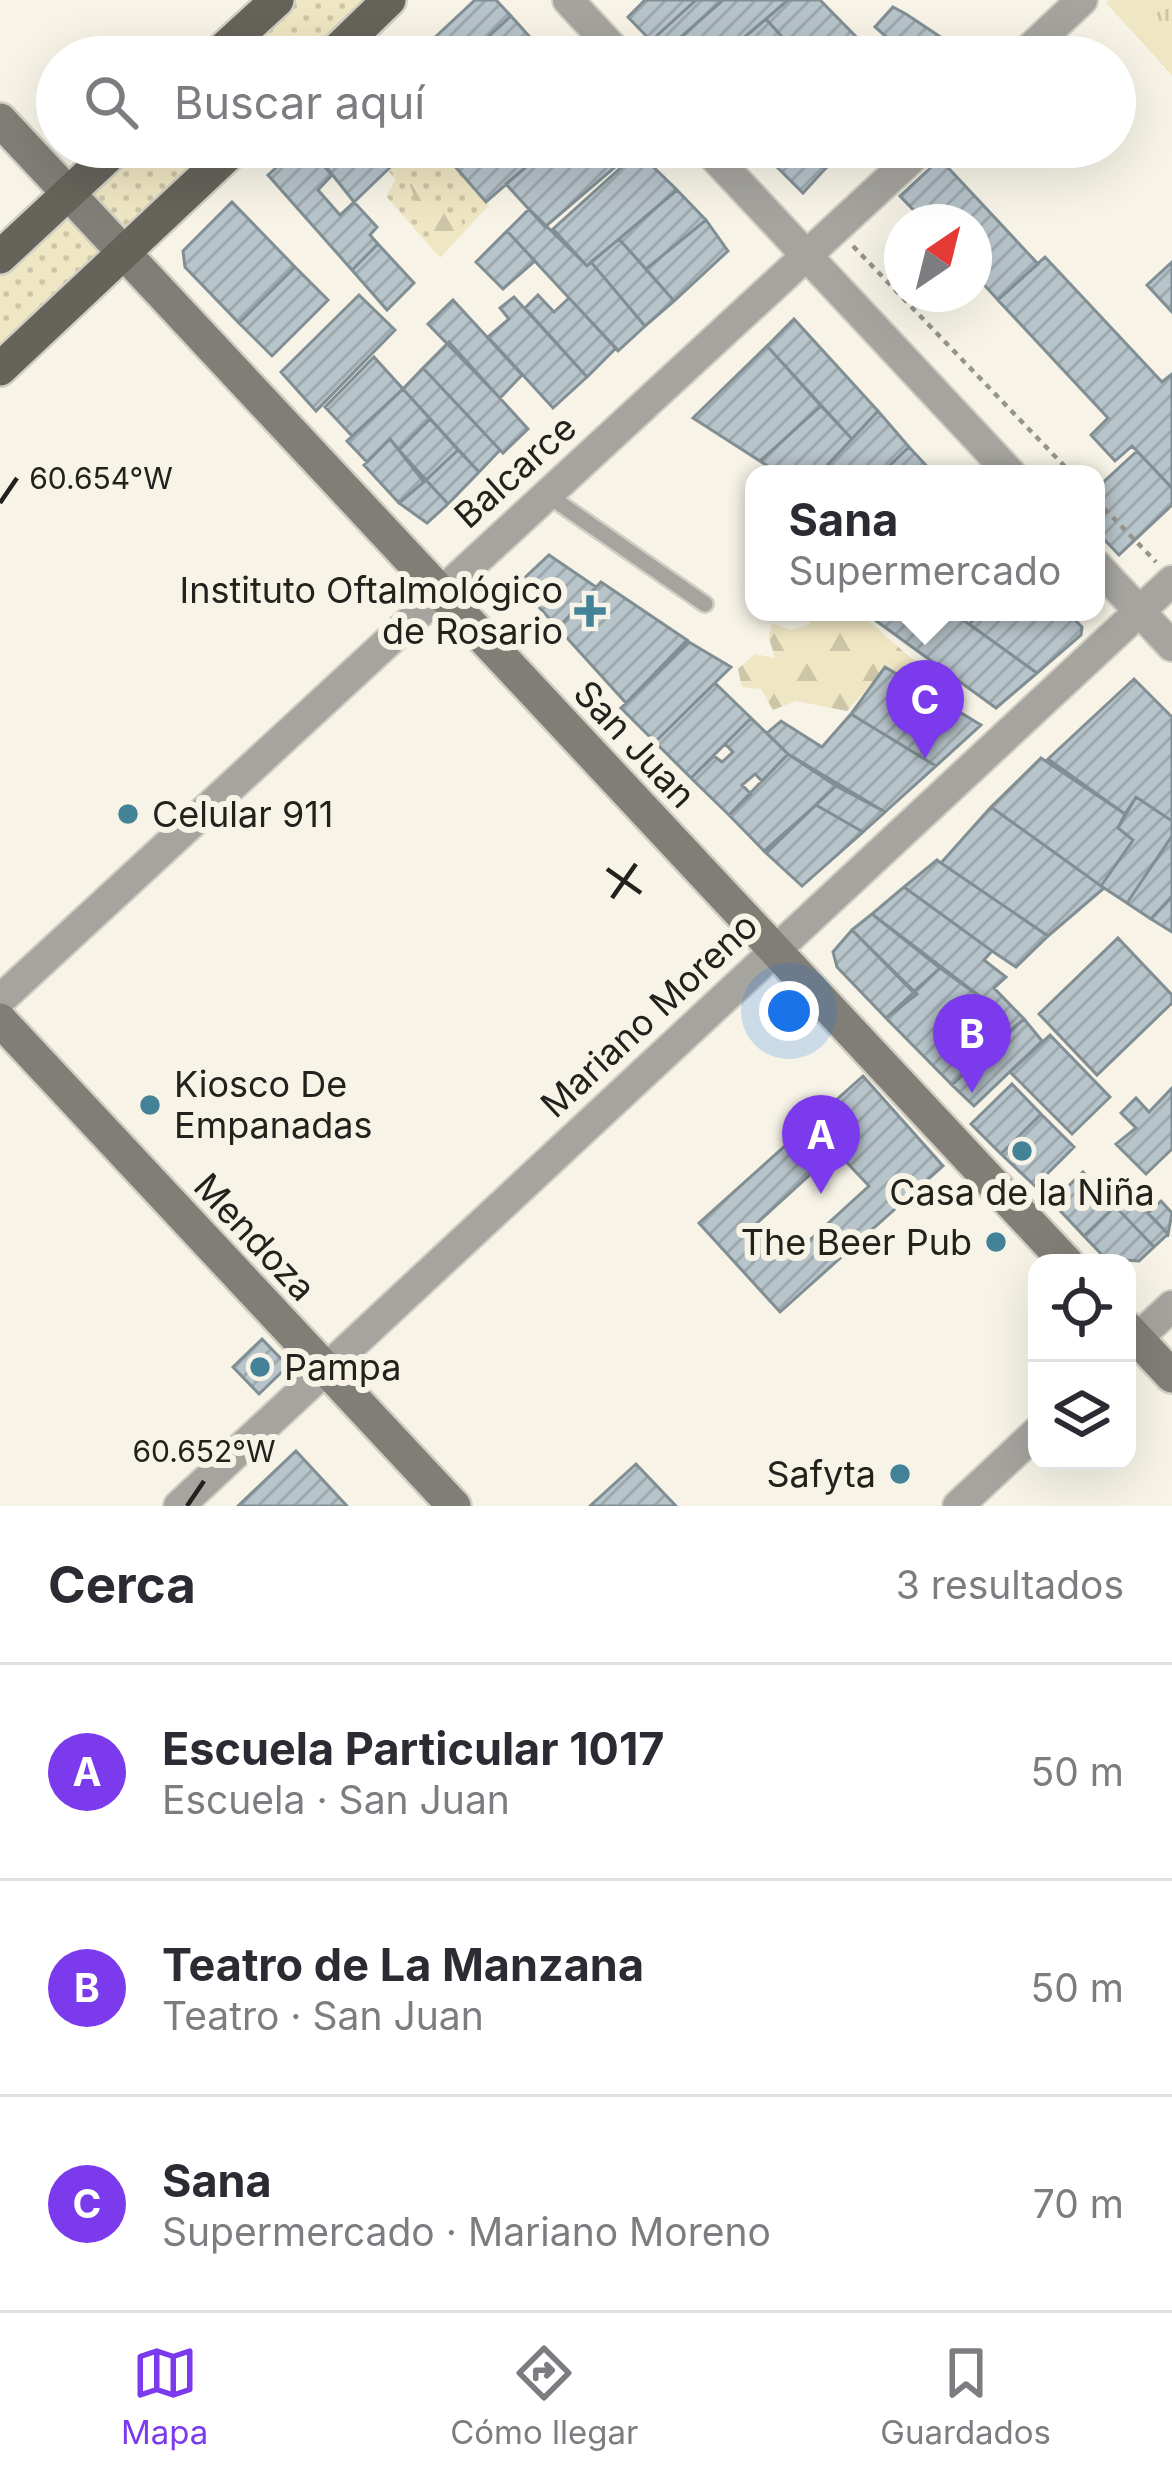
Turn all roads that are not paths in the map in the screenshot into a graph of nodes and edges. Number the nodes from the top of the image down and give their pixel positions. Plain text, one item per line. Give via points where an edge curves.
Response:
1 (277, 0) edge
2 (389, 0) edge
3 (568, 0) edge
4 (1082, 0) edge
5 (238, 36) edge
6 (352, 36) edge
7 (601, 36) edge
8 (1043, 36) edge
9 (0, 120) edge
10 (36, 159) edge
11 (45, 168) edge
12 (95, 168) edge
13 (214, 168) edge
14 (725, 168) edge
15 (901, 168) edge
16 (68, 193) junction
17 (125, 254) junction
18 (0, 256) edge
19 (807, 256) junction
20 (0, 369) edge
21 (1003, 465) edge
22 (547, 494) junction
23 (1164, 572) edge
24 (1105, 575) edge
25 (440, 592) junction
26 (705, 604) dead end
27 (1139, 611) junction
28 (1172, 646) edge
29 (775, 951) junction
30 (0, 1000) edge
31 (0, 1019) edge
32 (1058, 1254) edge
33 (1172, 1306) edge
34 (1136, 1333) edge
35 (1136, 1343) edge
36 (326, 1369) junction
37 (1172, 1376) edge
38 (1028, 1440) edge
39 (178, 1506) edge
40 (454, 1506) edge
41 (958, 1506) edge

1 - 5 main road
2 - 6 main road
3 - 7 street
4 - 8 street
9 - 10 main road, San Juan
11 - 16 main road, San Juan
12 - 16 main road
13 - 17 main road
14 - 19 street
15 - 19 street, Balcarce
16 - 17 main road, San Juan
16 - 18 main road
17 - 20 main road
17 - 25 main road, San Juan
19 - 21 street
19 - 22 street, Balcarce
22 - 25 street, Balcarce
22 - 26 lane
23 - 27 street, Mariano Moreno
24 - 27 street
25 - 29 main road, San Juan
25 - 30 street, Balcarce
27 - 28 street
27 - 29 street, Mariano Moreno
29 - 32 main road, San Juan
29 - 36 street, Mariano Moreno
31 - 36 main road, Mendoza
33 - 34 street
35 - 37 main road
36 - 39 street, Mariano Moreno
36 - 40 main road, Mendoza
38 - 41 street

